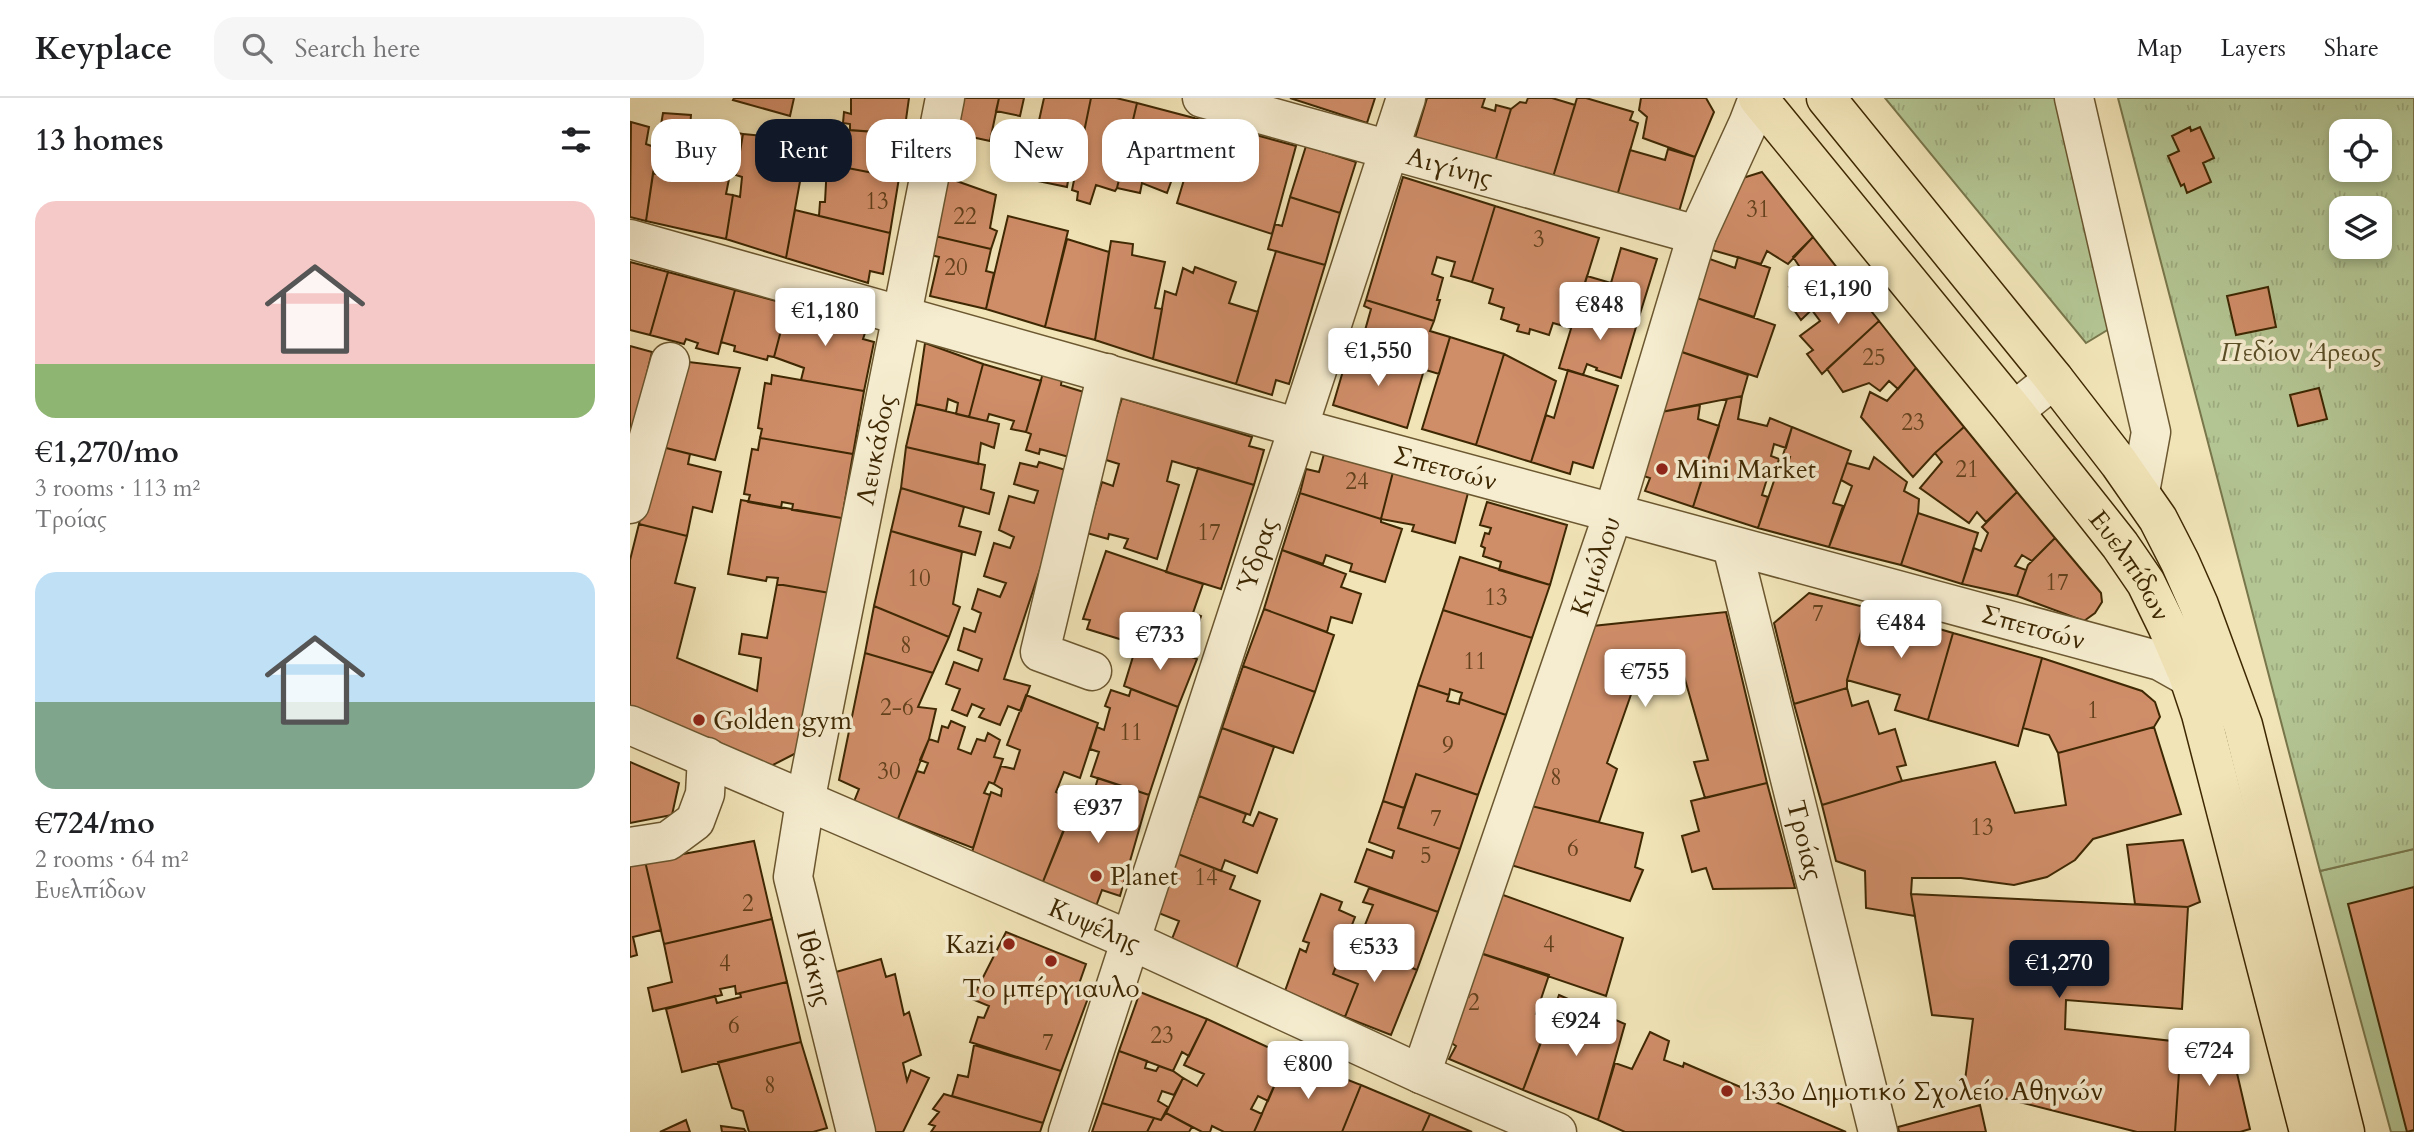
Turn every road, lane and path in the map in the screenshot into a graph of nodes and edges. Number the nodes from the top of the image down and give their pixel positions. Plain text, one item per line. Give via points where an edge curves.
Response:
1 (944, 98) edge
2 (1202, 98) edge
3 (1406, 98) edge
4 (1758, 98) edge
5 (1826, 98) edge
6 (2074, 98) edge
7 (1390, 149) junction
8 (1697, 235) junction
9 (630, 239) edge
10 (901, 315) junction
11 (670, 362) dead end
12 (1107, 373) junction
13 (2054, 379) junction
14 (2014, 411) junction
15 (1299, 428) junction
16 (2140, 492) junction
17 (630, 504) edge
18 (1613, 514) junction
19 (1732, 546) junction
20 (1093, 671) dead end
21 (2188, 675) junction
22 (630, 725) edge
23 (2243, 725) junction
24 (706, 757) junction
25 (805, 802) junction
26 (630, 847) edge
27 (1132, 941) junction
28 (1421, 1074) junction
29 (856, 1132) edge
30 (1068, 1132) edge
31 (1557, 1132) edge
32 (1878, 1132) edge
33 (2309, 1132) edge
34 (2345, 1132) edge

1 - 10 street, Λευκάδος
2 - 7 street, Αιγίνης
3 - 7 street, Ύδρας
4 - 8 street, Κιμώλου
4 - 14 main road, Ευελπίδων
5 - 13 main road, Ευελπίδων
6 - 16 street via 2151,432
7 - 8 street, Αιγίνης
7 - 15 street, Ύδρας
8 - 18 street, Κιμώλου
9 - 10 street, Σπετσών
10 - 12 street, Σπετσών
10 - 25 street, Λευκάδος
11 - 17 street
12 - 15 street, Σπετσών
12 - 20 street via 1040,652
13 - 14 street
13 - 16 main road, Ευελπίδων
14 - 21 main road, Ευελπίδων via 2146,583
15 - 18 street, Σπετσών
15 - 27 street, Ύδρας
16 - 23 main road, Ευελπίδων via 2185,572
18 - 19 street, Σπετσών
18 - 28 street, Κιμώλου
19 - 21 street, Σπετσών via 2160,661
19 - 32 street, Τροίας
21 - 23 street, Σπετσών via 2215,693
21 - 33 main road, Ευελπίδων
22 - 24 street, Κυψέλης
23 - 34 main road, Ευελπίδων
24 - 25 street, Κυψέλης
24 - 26 street via 705,794 695,821 668,841
25 - 27 street, Κυψέλης
25 - 29 street, Ιθάκης via 793,877
27 - 28 street, Κυψέλης
27 - 30 street, Ύδρας
28 - 31 street, Κυψέλης

